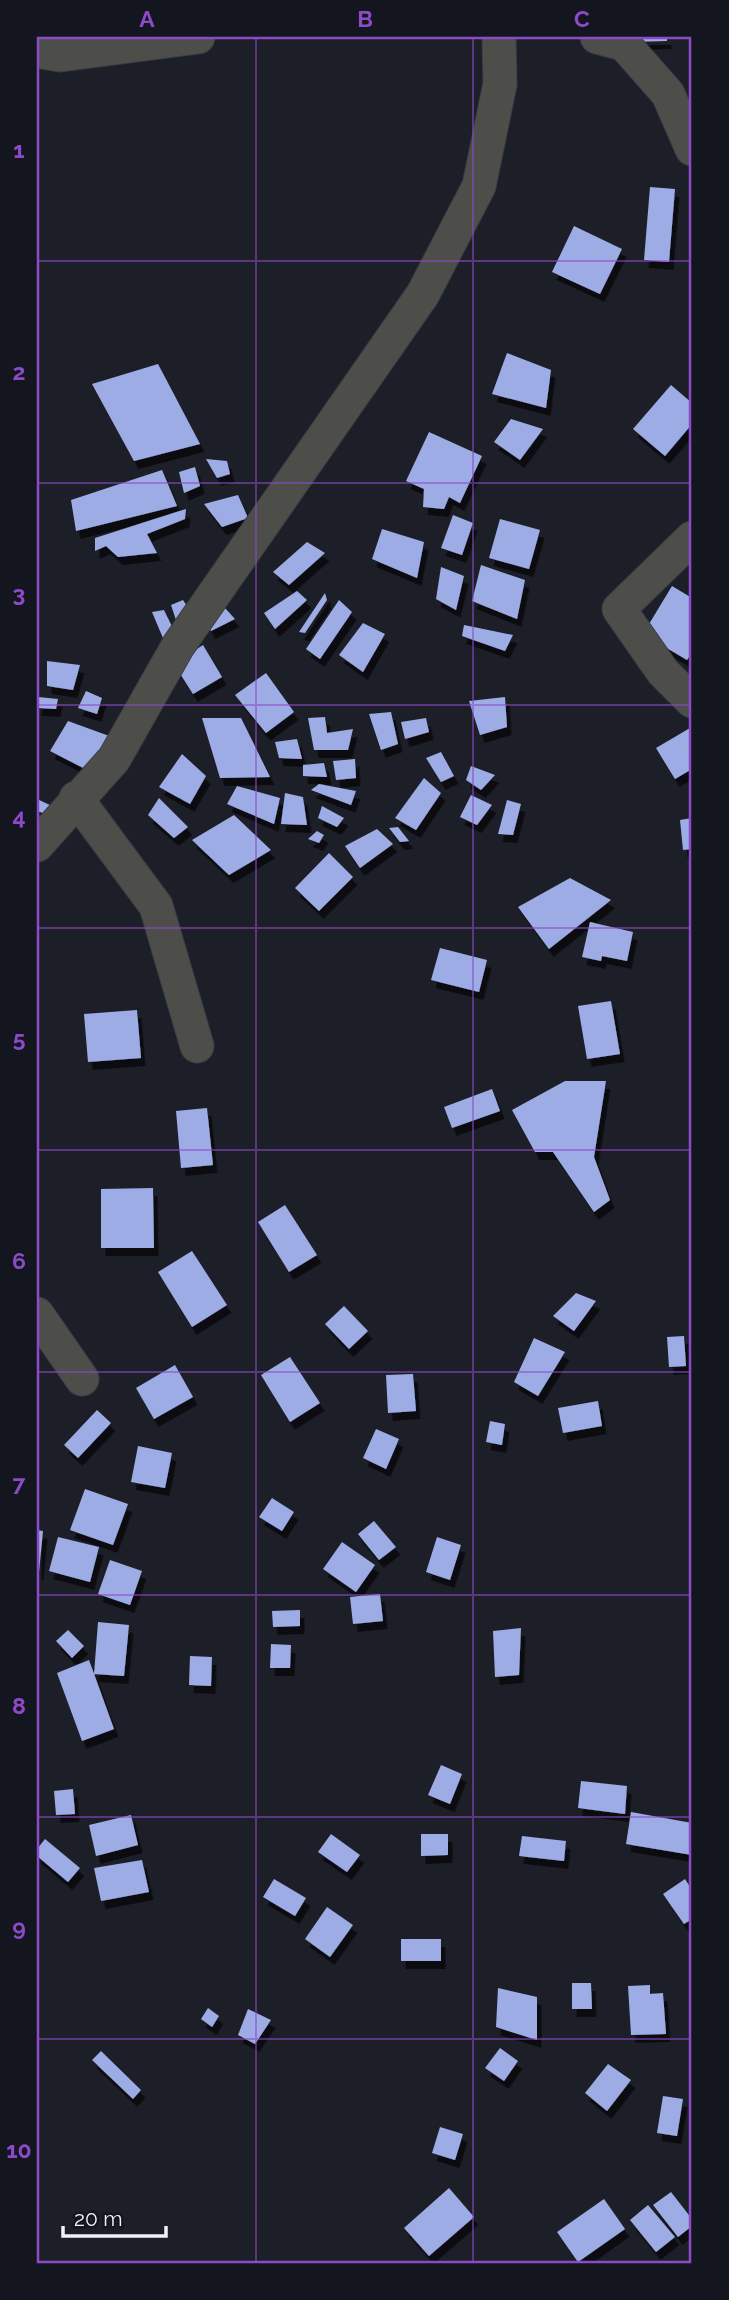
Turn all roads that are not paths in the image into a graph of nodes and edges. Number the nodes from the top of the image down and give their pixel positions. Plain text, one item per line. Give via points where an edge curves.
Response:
1 (198, 37) edge
2 (499, 37) edge
3 (597, 37) edge
4 (37, 51) edge
5 (692, 149) edge
6 (692, 538) edge
7 (692, 701) edge
8 (76, 798) junction
9 (37, 845) edge
10 (197, 1045) dead end
11 (37, 1314) edge
12 (82, 1380) dead end

1 - 4 street via 60,55
2 - 8 street via 499,84 479,186 423,294 178,646 114,759
3 - 5 street via 624,44 668,94
6 - 7 street via 619,609 663,672
8 - 9 street
8 - 10 street via 156,906
11 - 12 street

